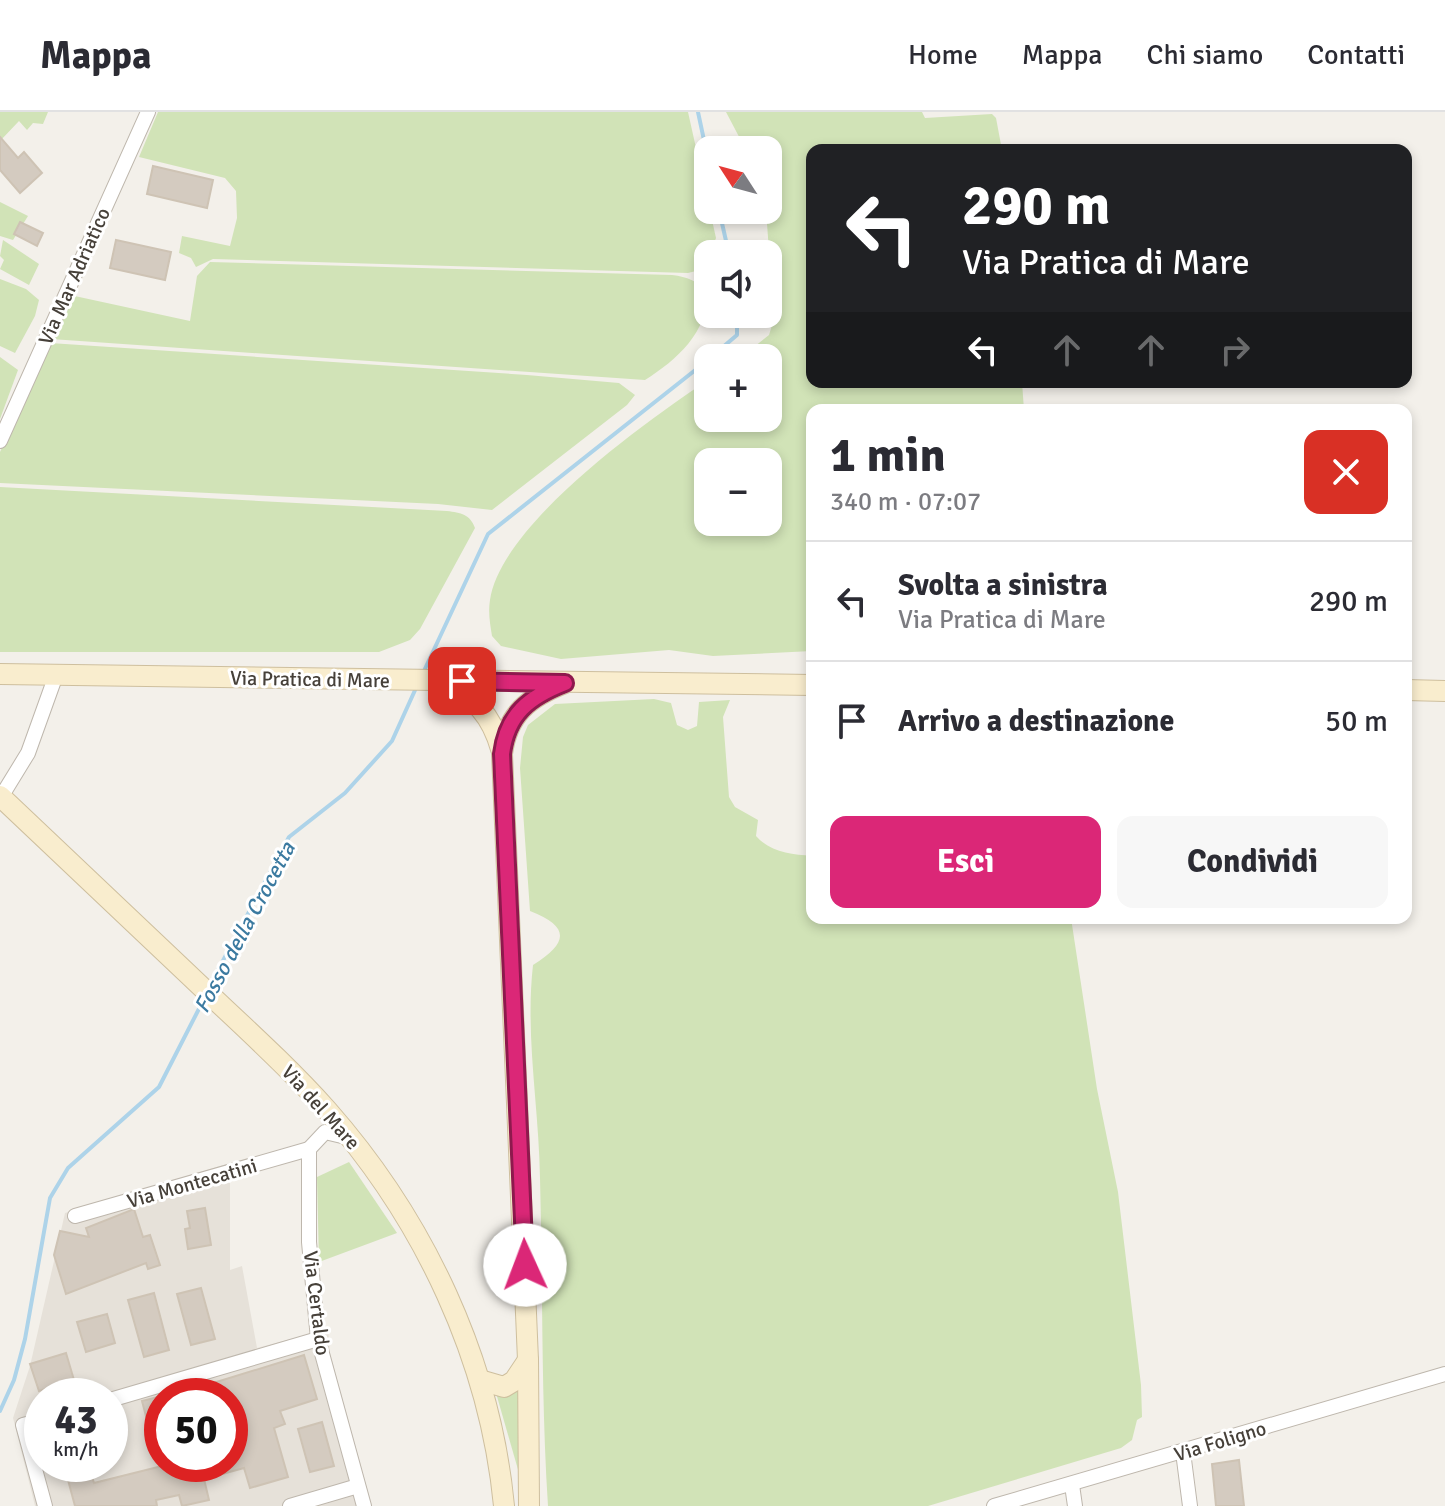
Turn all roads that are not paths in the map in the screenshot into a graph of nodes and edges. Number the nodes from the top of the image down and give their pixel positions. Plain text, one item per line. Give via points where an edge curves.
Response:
1 (148, 112) edge
2 (0, 441) edge
3 (0, 674) edge
4 (56, 675) junction
5 (436, 681) junction
6 (565, 683) junction
7 (806, 685) edge
8 (1412, 690) edge
9 (1445, 691) edge
10 (502, 754) junction
11 (0, 796) edge
12 (353, 1142) junction
13 (309, 1149) junction
14 (75, 1216) dead end
15 (318, 1339) junction
16 (528, 1360) junction
17 (1445, 1374) edge
18 (480, 1380) junction
19 (128, 1395) edge
20 (1183, 1452) junction
21 (38, 1482) edge
22 (1072, 1485) junction
23 (358, 1486) junction
24 (45, 1506) edge
25 (290, 1506) edge
26 (364, 1506) edge
27 (504, 1506) edge
28 (529, 1506) edge
29 (994, 1506) edge
30 (1075, 1506) edge
31 (1190, 1506) edge

1 - 2 street, Via Mar Adriatico
3 - 4 main road, Via Pratica di Mare
4 - 5 main road, Via Pratica di Mare
4 - 11 street via 28,753
5 - 6 main road, Via Pratica di Mare
5 - 10 main road via 484,711
6 - 7 main road, Via Pratica di Mare
6 - 10 main road via 520,707
8 - 9 main road
10 - 16 main road
11 - 12 main road, Via del Mare via 296,1077
12 - 13 street via 325,1132
12 - 18 main road, Via del Mare via 428,1255
13 - 14 street, Via Montecatini
13 - 15 street, Via Certaldo via 309,1242
15 - 19 street
15 - 23 street, Via Certaldo
16 - 18 main road via 504,1387
16 - 28 main road
17 - 20 street, Via Foligno
18 - 27 main road, Via del Mare
20 - 22 street, Via Foligno
20 - 31 street
21 - 24 street
22 - 29 street, Via Foligno
22 - 30 street
23 - 25 street
23 - 26 street, Via Certaldo

